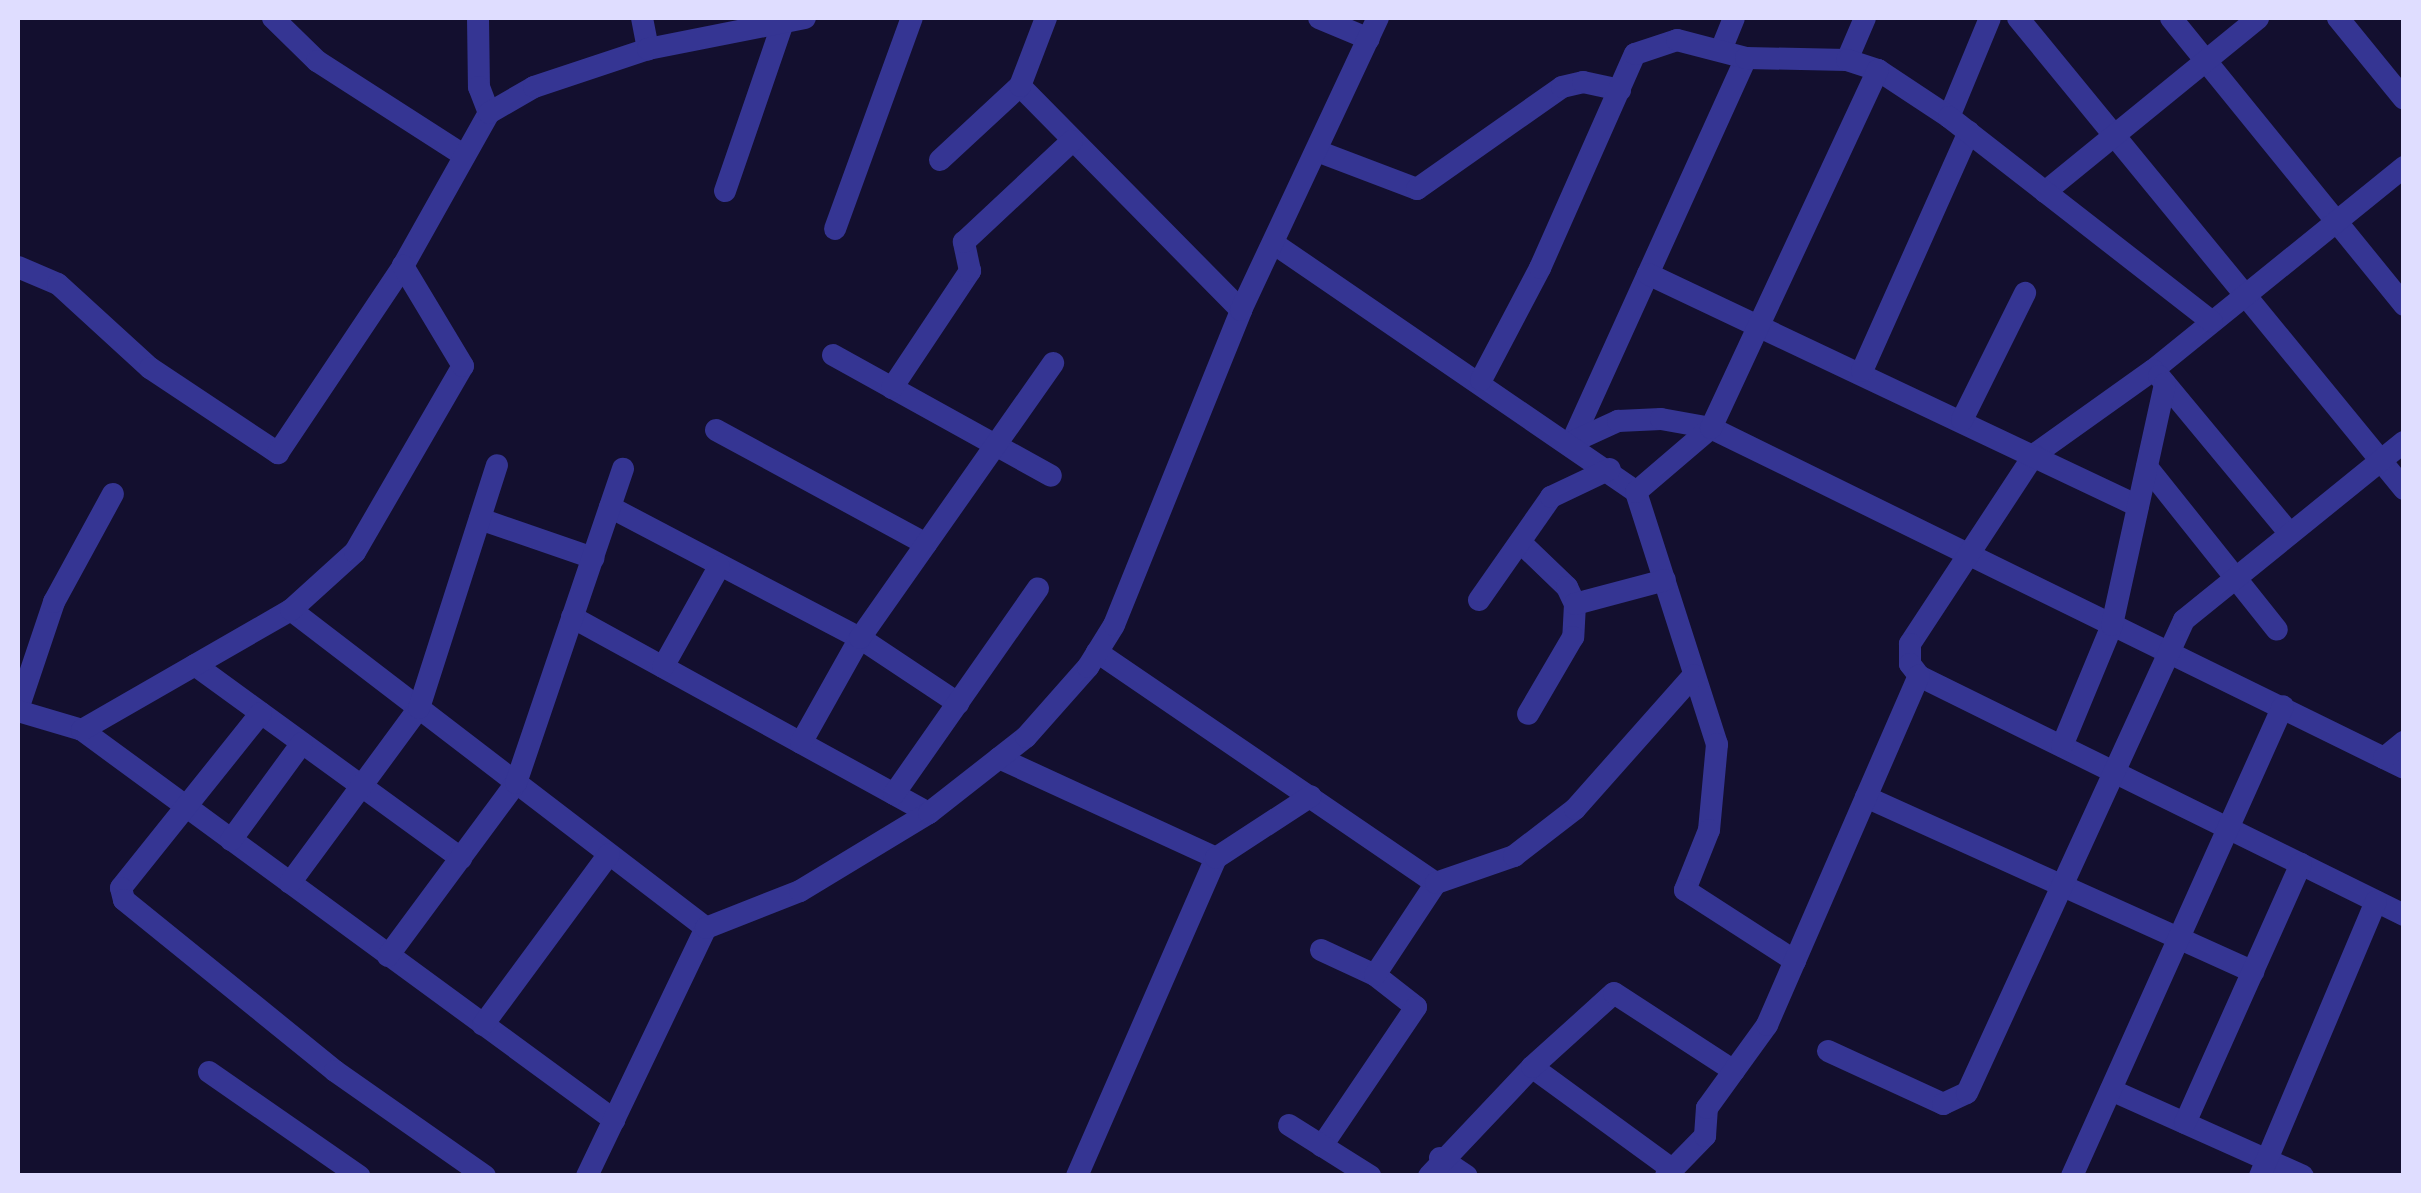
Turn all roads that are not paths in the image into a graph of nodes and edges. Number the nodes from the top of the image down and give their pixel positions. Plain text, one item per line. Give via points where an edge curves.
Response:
1 (274, 18) edge
2 (478, 18) edge
3 (642, 18) edge
4 (912, 18) edge
5 (1046, 18) edge
6 (1319, 18) edge
7 (1734, 18) edge
8 (1866, 18) edge
9 (1990, 18) edge
10 (2018, 18) edge
11 (2171, 18) edge
12 (2258, 18) edge
13 (2338, 18) edge
14 (794, 20) edge
15 (1374, 28) edge
16 (648, 50) junction
17 (1720, 50) junction
18 (1746, 58) junction
19 (1847, 60) junction
20 (2206, 60) junction
21 (1878, 70) junction
22 (1020, 86) junction
23 (1620, 90) junction
24 (2404, 99) edge
25 (489, 113) junction
26 (1949, 116) junction
27 (1969, 132) junction
28 (2114, 135) junction
29 (1072, 140) junction
30 (1317, 151) junction
31 (462, 154) junction
32 (940, 160) dead end
33 (2404, 166) edge
34 (726, 191) dead end
35 (2045, 192) junction
36 (2336, 221) junction
37 (835, 229) dead end
38 (1273, 244) junction
39 (403, 266) junction
40 (18, 267) edge
41 (1648, 274) junction
42 (2025, 293) dead end
43 (2245, 295) junction
44 (2404, 305) edge
45 (1241, 310) junction
46 (1761, 322) junction
47 (2212, 322) junction
48 (833, 355) dead end
49 (1054, 362) dead end
50 (1862, 371) junction
51 (2159, 377) junction
52 (1481, 380) junction
53 (892, 388) junction
54 (1962, 420) junction
55 (1712, 428) junction
56 (716, 430) dead end
57 (1572, 442) junction
58 (2404, 442) edge
59 (995, 445) junction
60 (2034, 455) junction
61 (2381, 461) junction
62 (497, 465) dead end
63 (2146, 468) junction
64 (623, 469) dead end
65 (1610, 469) junction
66 (1051, 476) dead end
67 (2404, 489) edge
68 (1636, 492) junction
69 (113, 494) dead end
70 (2138, 506) junction
71 (610, 507) junction
72 (480, 519) junction
73 (2290, 534) junction
74 (1520, 542) junction
75 (926, 544) junction
76 (1964, 554) junction
77 (593, 558) junction
78 (719, 566) junction
79 (2235, 578) junction
80 (1666, 580) junction
81 (1038, 588) dead end
82 (1480, 600) dead end
83 (1575, 604) junction
84 (291, 610) junction
85 (572, 617) junction
86 (2112, 625) junction
87 (2277, 630) dead end
88 (860, 638) junction
89 (1097, 652) junction
90 (2169, 652) junction
91 (195, 665) junction
92 (663, 667) junction
93 (1694, 675) junction
94 (1920, 676) junction
95 (958, 703) junction
96 (2284, 706) junction
97 (419, 708) junction
98 (18, 710) edge
99 (261, 713) junction
100 (1528, 714) dead end
101 (82, 730) junction
102 (2404, 742) edge
103 (302, 743) junction
104 (801, 743) junction
105 (2062, 746) junction
106 (999, 758) junction
107 (2394, 764) edge
108 (2116, 772) junction
109 (516, 783) junction
110 (362, 786) junction
111 (894, 794) junction
112 (1312, 796) junction
113 (1866, 798) junction
114 (187, 810) junction
115 (929, 814) junction
116 (2229, 828) junction
117 (231, 840) junction
118 (610, 854) junction
119 (461, 858) junction
120 (1216, 858) junction
121 (2301, 864) junction
122 (290, 883) junction
123 (1436, 883) junction
124 (2065, 888) junction
125 (2376, 901) junction
126 (2404, 914) edge
127 (706, 928) junction
128 (2179, 938) junction
129 (1322, 950) dead end
130 (388, 956) junction
131 (1795, 961) junction
132 (2252, 972) junction
133 (1375, 975) junction
134 (483, 1025) junction
135 (1828, 1051) dead end
136 (1532, 1067) junction
137 (1734, 1070) junction
138 (210, 1072) dead end
139 (2110, 1090) junction
140 (614, 1120) junction
141 (2185, 1123) junction
142 (1290, 1125) dead end
143 (1322, 1146) junction
144 (1434, 1166) edge
145 (2264, 1168) edge
146 (1670, 1173) edge
147 (359, 1176) edge
148 (485, 1176) edge
149 (587, 1176) edge
150 (1077, 1176) edge
151 (1370, 1176) edge
152 (1467, 1176) edge
153 (2072, 1176) edge
154 (2304, 1176) edge

1 - 31 street via 317,61
2 - 25 street via 479,86
3 - 16 street
4 - 37 street
5 - 22 street
6 - 15 street
7 - 17 street
8 - 19 street
9 - 26 street
10 - 28 street
11 - 20 street
12 - 20 street
13 - 24 street
14 - 16 street
14 - 34 street
15 - 30 street
16 - 25 street via 534,87
17 - 18 street
17 - 23 street via 1676,40 1636,54
18 - 19 street
18 - 41 street
19 - 21 street
20 - 28 street
20 - 36 street
21 - 26 street
21 - 46 street
22 - 29 street
22 - 32 street
23 - 30 street via 1583,82 1562,87 1417,188
23 - 52 street
25 - 31 street
26 - 27 street
27 - 35 street
27 - 50 street
28 - 35 street
28 - 43 street
29 - 45 street
29 - 53 street via 964,242 970,272
30 - 38 street
31 - 39 street
33 - 36 street
35 - 47 street
36 - 43 street
36 - 44 street
38 - 45 street
38 - 52 street
39 - 40 street via 278,453 150,368 58,284
39 - 84 street via 463,366 355,552
41 - 46 street
41 - 57 street
42 - 54 street
43 - 47 street
43 - 61 street
45 - 89 street via 1156,530
46 - 50 street
46 - 55 street
47 - 51 street
48 - 53 street
49 - 59 street
50 - 54 street
51 - 60 street
51 - 63 street
51 - 73 street
52 - 57 street
53 - 59 street
54 - 60 street
55 - 57 street via 1662,419 1618,421
55 - 68 street
55 - 76 street
56 - 75 street
57 - 65 street
58 - 61 street
59 - 66 street
59 - 75 street
60 - 70 street
60 - 76 street
61 - 67 street
61 - 73 street
62 - 72 street
63 - 70 street
63 - 79 street
64 - 71 street
65 - 68 street
65 - 74 street via 1551,497
68 - 80 street
69 - 98 street via 54,602
70 - 86 street
71 - 77 street
71 - 78 street
72 - 77 street
72 - 97 street
73 - 79 street
74 - 82 street
74 - 83 street via 1567,587
75 - 88 street
76 - 86 street
76 - 94 street via 1910,644 1910,664
77 - 85 street
78 - 88 street
78 - 92 street
79 - 87 street
79 - 90 street via 2184,620
80 - 83 street
80 - 93 street
81 - 95 street
83 - 100 street via 1574,637
84 - 91 street
84 - 97 street
85 - 92 street
85 - 109 street
86 - 90 street
86 - 105 street
88 - 95 street
88 - 104 street
89 - 106 street via 1026,737
89 - 112 street
90 - 96 street
90 - 108 street
91 - 99 street
91 - 101 street
92 - 104 street
93 - 123 street via 1574,809 1514,856
93 - 131 street via 1717,744 1709,830 1685,890
94 - 105 street
94 - 113 street
95 - 111 street
96 - 107 street
96 - 116 street
97 - 109 street
97 - 110 street
98 - 101 street
99 - 103 street
99 - 114 street
101 - 114 street
102 - 107 street
103 - 110 street
103 - 117 street
104 - 111 street
105 - 108 street
106 - 115 street
106 - 120 street
108 - 116 street
108 - 124 street
109 - 118 street
109 - 119 street
110 - 119 street
110 - 122 street
111 - 115 street
112 - 120 street
112 - 123 street
113 - 124 street
113 - 131 street
114 - 117 street
114 - 148 street via 121,888 124,900 336,1071
115 - 127 street via 800,891
116 - 121 street
116 - 128 street
117 - 122 street
118 - 127 street
118 - 134 street
119 - 130 street
120 - 150 street
121 - 125 street
121 - 132 street
122 - 130 street
123 - 133 street
124 - 128 street
124 - 135 street via 1967,1093 1954,1104
125 - 126 street
125 - 145 street
127 - 140 street
128 - 132 street
128 - 139 street
129 - 133 street
130 - 134 street
131 - 137 street via 1767,1024
132 - 141 street
133 - 143 street via 1416,1007
134 - 140 street
136 - 137 street via 1614,993
136 - 144 street
136 - 146 street
137 - 146 street via 1707,1108 1705,1136
138 - 147 street
139 - 141 street
139 - 153 street
140 - 149 street
141 - 145 street
142 - 143 street
143 - 151 street
144 - 152 street
145 - 154 street

